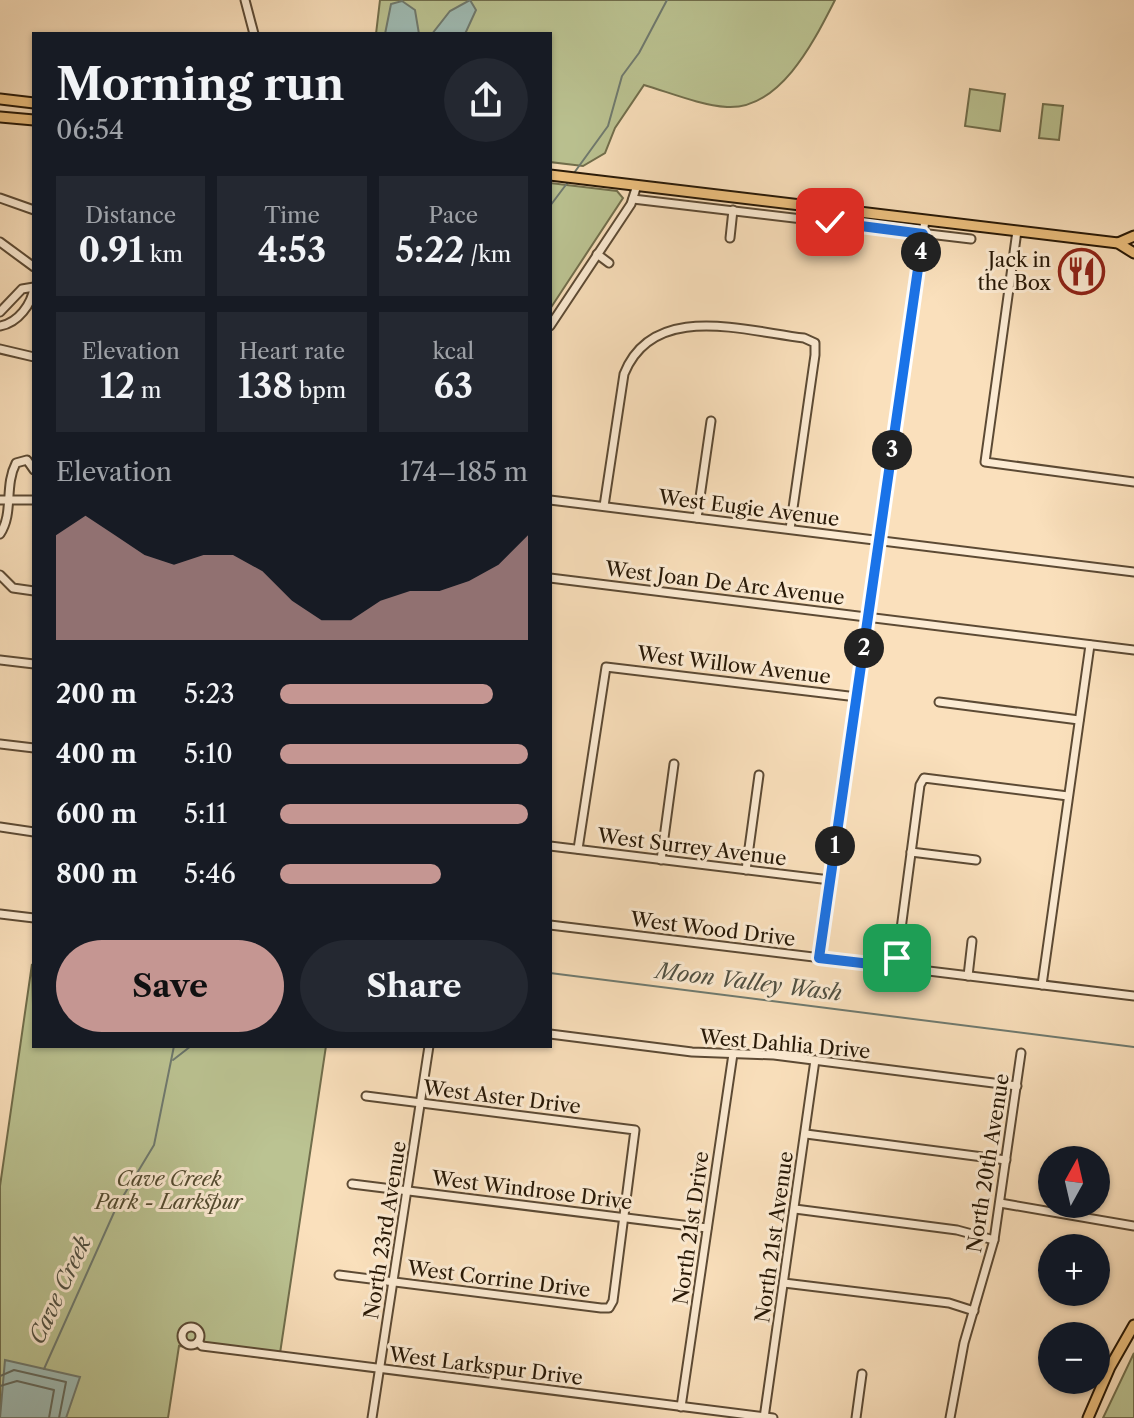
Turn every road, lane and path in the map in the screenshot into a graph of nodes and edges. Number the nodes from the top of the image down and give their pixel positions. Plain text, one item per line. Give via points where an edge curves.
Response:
1 (245, 0) edge
2 (253, 32) edge
3 (0, 99) edge
4 (32, 103) edge
5 (0, 117) edge
6 (32, 120) edge
7 (552, 175) edge
8 (637, 185) junction
9 (0, 198) edge
10 (633, 199) junction
11 (32, 209) edge
12 (733, 210) junction
13 (925, 220) junction
14 (830, 222) junction
15 (1017, 231) junction
16 (923, 234) junction
17 (1134, 236) edge
18 (730, 238) dead end
19 (971, 239) dead end
20 (0, 242) edge
21 (1118, 243) junction
22 (826, 250) dead end
23 (1134, 253) edge
24 (597, 254) junction
25 (609, 263) dead end
26 (32, 266) edge
27 (32, 287) edge
28 (32, 301) edge
29 (0, 312) edge
30 (552, 323) edge
31 (0, 326) edge
32 (0, 349) edge
33 (32, 357) edge
34 (711, 421) dead end
35 (32, 467) edge
36 (1134, 482) edge
37 (4, 500) edge
38 (32, 500) edge
39 (552, 500) edge
40 (604, 506) junction
41 (697, 518) junction
42 (790, 529) junction
43 (0, 534) edge
44 (879, 540) junction
45 (1134, 572) edge
46 (552, 578) edge
47 (1, 579) edge
48 (32, 591) edge
49 (868, 617) junction
50 (1090, 645) junction
51 (1134, 650) edge
52 (0, 660) edge
53 (32, 664) edge
54 (857, 697) junction
55 (939, 702) dead end
56 (1079, 720) junction
57 (0, 744) edge
58 (32, 748) edge
59 (674, 764) dead end
60 (759, 775) dead end
61 (1068, 796) junction
62 (0, 827) edge
63 (32, 832) edge
64 (552, 846) edge
65 (578, 849) junction
66 (911, 852) junction
67 (661, 860) junction
68 (976, 860) dead end
69 (746, 870) junction
70 (830, 880) junction
71 (0, 914) edge
72 (32, 918) edge
73 (552, 925) edge
74 (972, 941) dead end
75 (819, 958) junction
76 (896, 967) junction
77 (968, 976) junction
78 (1042, 985) junction
79 (1134, 996) edge
80 (552, 1034) edge
81 (429, 1048) edge
82 (1021, 1053) dead end
83 (733, 1054) junction
84 (815, 1060) junction
85 (1017, 1086) junction
86 (366, 1096) dead end
87 (420, 1103) junction
88 (806, 1134) junction
89 (1006, 1160) junction
90 (352, 1184) dead end
91 (407, 1191) junction
92 (1000, 1203) junction
93 (795, 1209) junction
94 (624, 1217) junction
95 (1134, 1226) edge
96 (707, 1228) junction
97 (994, 1240) junction
98 (339, 1275) dead end
99 (393, 1282) junction
100 (784, 1283) junction
101 (974, 1311) junction
102 (1134, 1325) edge
103 (198, 1342) dead end
104 (380, 1370) junction
105 (862, 1374) dead end
106 (681, 1407) junction
107 (372, 1418) edge
108 (764, 1418) edge
109 (773, 1418) edge
110 (856, 1418) edge
111 (950, 1418) edge
112 (1088, 1418) edge

1 - 2 street
3 - 4 main road
5 - 6 main road
7 - 8 main road
8 - 10 street
8 - 13 main road
9 - 11 street
10 - 12 street
10 - 24 street
12 - 14 street
12 - 18 street
13 - 15 main road
13 - 16 street
14 - 16 street
14 - 22 street
15 - 21 main road
15 - 36 street via 985,462
16 - 19 street
16 - 44 street
17 - 21 main road
20 - 26 street
21 - 23 main road
24 - 25 street
24 - 30 street
27 - 29 street via 22,289
28 - 31 street via 10,325
32 - 33 street
34 - 41 street
35 - 37 street via 27,460 16,463
37 - 38 street
37 - 43 street via 6,523
39 - 40 street, West Eugie Avenue
40 - 41 street, West Eugie Avenue
40 - 42 street via 624,374 650,339 675,327 700,326 804,338 815,343
41 - 42 street, West Eugie Avenue
42 - 44 street, West Eugie Avenue
44 - 45 street, West Eugie Avenue
44 - 49 street
46 - 49 street, West Joan De Arc Avenue
47 - 48 street via 13,588
49 - 50 street, West Joan De Arc Avenue
49 - 54 street
50 - 51 street, West Joan De Arc Avenue
50 - 56 street
52 - 53 street
54 - 65 street, West Willow Avenue via 606,667
54 - 70 street
55 - 56 street
56 - 61 street
57 - 58 street
59 - 67 street
60 - 69 street
61 - 66 street via 924,778
61 - 78 street
62 - 63 street
64 - 65 street, West Surrey Avenue
65 - 67 street, West Surrey Avenue
66 - 68 street
66 - 76 street
67 - 69 street, West Surrey Avenue
69 - 70 street, West Surrey Avenue
70 - 75 street
71 - 72 street
73 - 75 street, West Wood Drive
74 - 77 street
75 - 76 street, West Wood Drive
76 - 77 street, West Wood Drive
77 - 78 street, West Wood Drive
78 - 79 street, West Wood Drive
80 - 83 street, West Dahlia Drive
81 - 87 street, North 23rd Avenue
82 - 85 street, North 20th Avenue
83 - 84 street, West Dahlia Drive
83 - 96 street, North 21st Drive
84 - 85 street, West Dahlia Drive
84 - 88 street, North 21st Avenue
85 - 89 street, North 20th Avenue
86 - 87 street, West Aster Drive
87 - 91 street, North 23rd Avenue
87 - 94 street, West Aster Drive via 635,1130
88 - 89 street
88 - 93 street, North 21st Avenue
89 - 92 street, North 20th Avenue
90 - 91 street, West Windrose Drive
91 - 94 street, West Windrose Drive
91 - 99 street, North 23rd Avenue
92 - 95 street
92 - 97 street, North 20th Avenue
93 - 97 street via 957,1230
93 - 100 street, North 21st Avenue
94 - 96 street, West Windrose Drive
94 - 99 street, West Corrine Drive via 609,1308
96 - 106 street, North 21st Drive
97 - 101 street, North 20th Avenue
98 - 99 street, West Corrine Drive
99 - 104 street, North 23rd Avenue
100 - 101 street via 949,1303
100 - 108 street, North 21st Avenue
101 - 111 street, North 20th Avenue
102 - 112 main road
103 - 104 street, West Larkspur Drive
104 - 106 street, West Larkspur Drive
104 - 107 street, North 23rd Avenue
105 - 110 street
106 - 108 street, West Larkspur Drive
108 - 109 street, West Larkspur Drive

